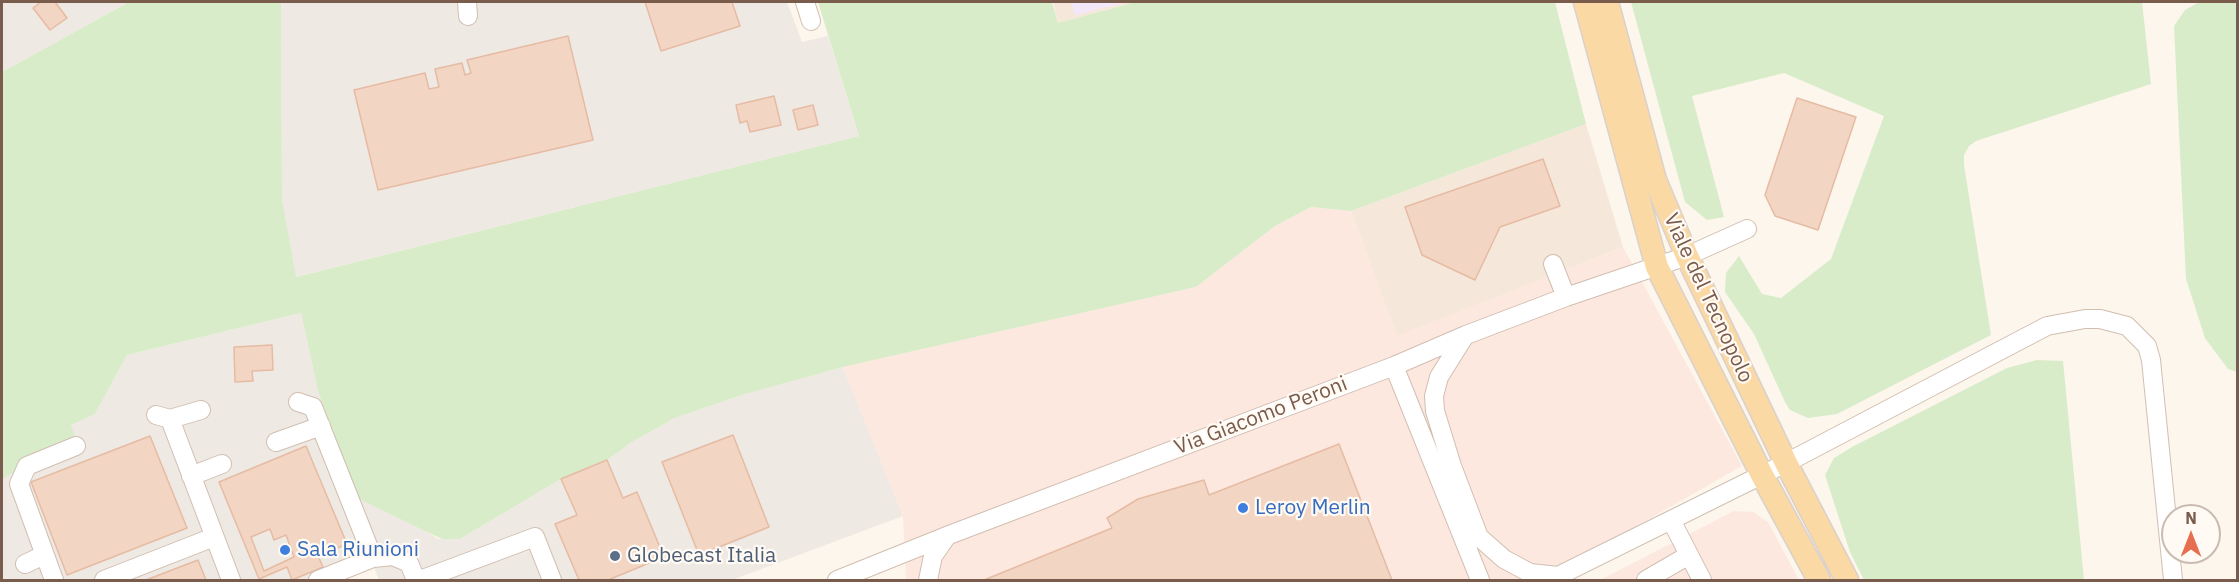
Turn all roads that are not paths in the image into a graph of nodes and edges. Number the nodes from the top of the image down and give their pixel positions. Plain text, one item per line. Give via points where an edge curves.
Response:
1 (805, 2) edge
2 (1585, 2) edge
3 (1607, 2) edge
4 (811, 21) dead end
5 (1748, 229) dead end
6 (1687, 256) junction
7 (1553, 264) dead end
8 (1657, 267) junction
9 (1566, 297) junction
10 (1466, 335) junction
11 (1394, 366) junction
12 (298, 402) dead end
13 (201, 410) dead end
14 (321, 426) junction
15 (276, 442) dead end
16 (76, 446) dead end
17 (1785, 463) junction
18 (222, 464) dead end
19 (1762, 475) junction
20 (191, 476) junction
21 (1671, 520) junction
22 (949, 535) junction
23 (214, 537) junction
24 (44, 555) junction
25 (1689, 555) junction
26 (374, 558) junction
27 (25, 564) dead end
28 (1554, 578) edge
29 (1651, 579) edge
30 (54, 580) edge
31 (104, 580) edge
32 (231, 580) edge
33 (318, 580) edge
34 (418, 580) edge
35 (552, 580) edge
36 (837, 580) edge
37 (928, 580) edge
38 (1480, 580) edge
39 (1702, 580) edge
40 (1819, 580) edge
41 (1847, 580) edge
42 (2173, 580) edge

1 - 4 street
2 - 8 main road, Viale del Tecnopolo
3 - 6 main road, Viale del Tecnopolo via 1655,180
5 - 6 street, Via Giacomo Peroni
6 - 8 street, Via Giacomo Peroni
6 - 17 main road, Viale del Tecnopolo
7 - 9 street
8 - 9 street, Via Giacomo Peroni
8 - 19 main road, Viale del Tecnopolo
9 - 10 street, Via Giacomo Peroni
10 - 11 street, Via Giacomo Peroni
10 - 28 street via 1439,377 1434,396 1452,466 1479,537 1504,559 1530,573
11 - 22 street, Via Giacomo Peroni
11 - 38 street
12 - 14 street via 313,407
13 - 20 street via 163,417
14 - 15 street
14 - 26 street
16 - 24 street via 27,466 15,491
17 - 19 street
17 - 41 main road, Viale del Tecnopolo
17 - 42 street via 2047,326 2085,319 2115,322 2137,334 2151,360
18 - 20 street
19 - 21 street
19 - 40 main road, Viale del Tecnopolo
20 - 23 street
21 - 25 street
21 - 28 street
22 - 36 street, Via Giacomo Peroni
22 - 37 street via 933,556
23 - 31 street
23 - 32 street
24 - 27 street
24 - 30 street
25 - 29 street
25 - 39 street
26 - 33 street
26 - 34 street via 393,556 408,563
34 - 35 street via 535,537

